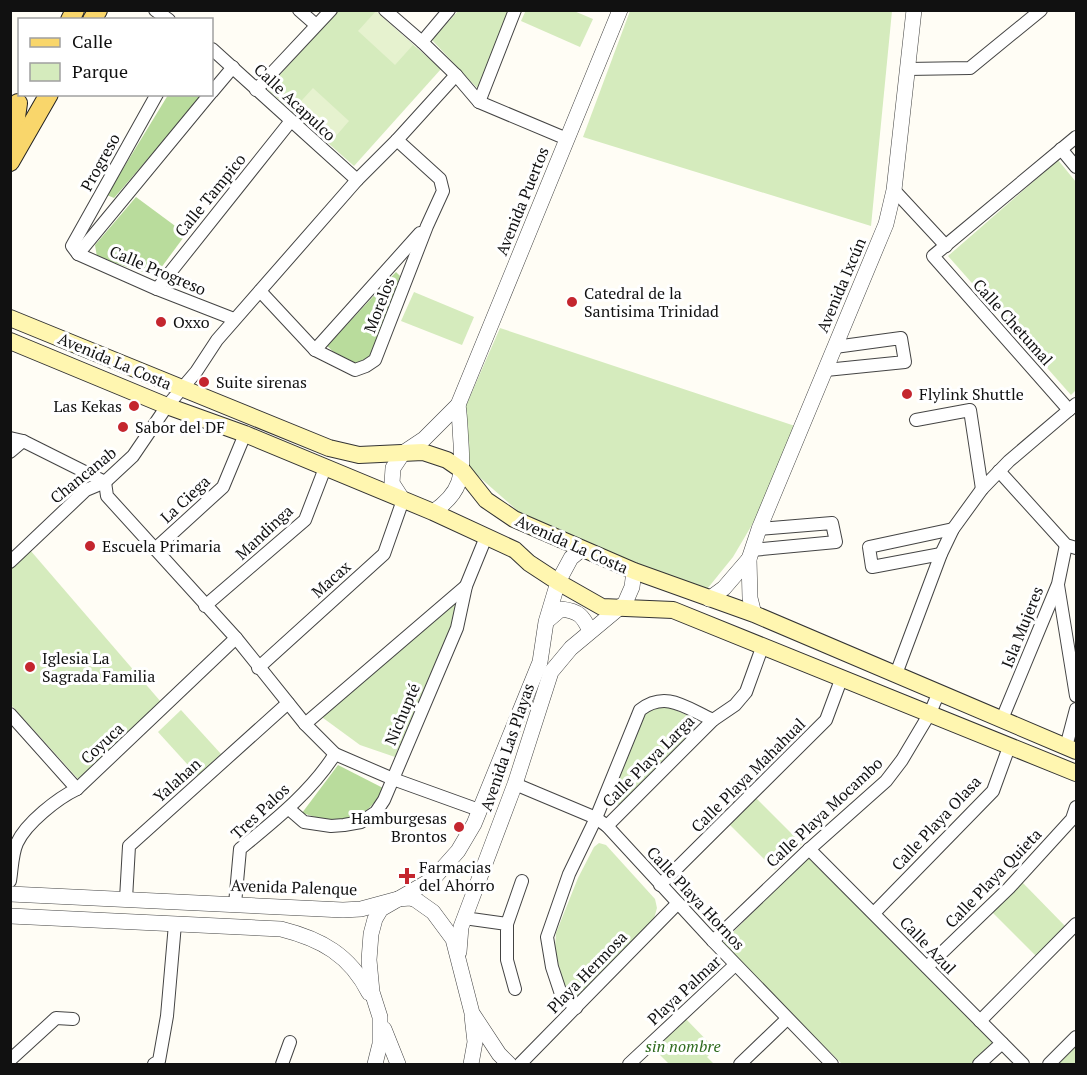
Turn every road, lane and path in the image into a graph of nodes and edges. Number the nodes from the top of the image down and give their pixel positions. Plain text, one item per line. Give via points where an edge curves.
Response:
1 (299, 10) edge
2 (331, 10) edge
3 (385, 10) edge
4 (449, 10) edge
5 (515, 10) edge
6 (620, 10) edge
7 (914, 10) edge
8 (1041, 10) edge
9 (1028, 16) edge
10 (316, 25) junction
11 (422, 42) junction
12 (213, 50) edge
13 (233, 67) junction
14 (907, 69) junction
15 (456, 75) junction
16 (256, 90) junction
17 (213, 91) edge
18 (48, 96) edge
19 (156, 96) edge
20 (208, 96) edge
21 (479, 102) junction
22 (18, 105) edge
23 (290, 122) junction
24 (1077, 137) edge
25 (567, 139) junction
26 (397, 140) junction
27 (1061, 149) junction
28 (10, 160) edge
29 (1077, 167) edge
30 (357, 180) junction
31 (894, 190) junction
32 (427, 226) junction
33 (946, 246) junction
34 (75, 250) junction
35 (157, 289) junction
36 (260, 291) junction
37 (10, 318) edge
38 (234, 319) junction
39 (10, 341) edge
40 (835, 346) junction
41 (315, 350) junction
42 (826, 370) junction
43 (182, 389) junction
44 (458, 405) junction
45 (167, 406) junction
46 (1073, 407) edge
47 (916, 420) dead end
48 (244, 434) junction
49 (17, 440) edge
50 (10, 452) edge
51 (403, 453) junction
52 (325, 468) junction
53 (463, 471) junction
54 (999, 471) junction
55 (105, 482) junction
56 (982, 489) junction
57 (403, 500) junction
58 (433, 512) junction
59 (759, 529) junction
60 (953, 529) junction
61 (486, 537) junction
62 (1071, 546) edge
63 (155, 549) junction
64 (582, 549) junction
65 (941, 554) junction
66 (750, 555) junction
67 (10, 562) edge
68 (634, 572) junction
69 (558, 582) junction
70 (1058, 584) junction
71 (466, 586) junction
72 (710, 598) junction
73 (205, 606) junction
74 (620, 608) junction
75 (754, 614) junction
76 (546, 622) junction
77 (590, 632) junction
78 (743, 637) junction
79 (236, 639) junction
80 (763, 645) junction
81 (258, 668) junction
82 (896, 674) junction
83 (842, 677) junction
84 (939, 692) junction
85 (1077, 696) edge
86 (288, 703) junction
87 (1077, 709) edge
88 (930, 713) junction
89 (1002, 719) junction
90 (713, 720) junction
91 (13, 721) edge
92 (305, 724) junction
93 (1009, 747) junction
94 (1071, 749) edge
95 (335, 754) junction
96 (1077, 773) edge
97 (393, 779) junction
98 (515, 784) junction
99 (77, 789) junction
100 (1077, 807) edge
101 (289, 809) junction
102 (479, 810) junction
103 (596, 818) junction
104 (607, 826) junction
105 (809, 849) junction
106 (522, 880) dead end
107 (10, 881) edge
108 (660, 885) junction
109 (10, 894) edge
110 (126, 899) junction
111 (398, 899) junction
112 (678, 903) junction
113 (235, 904) junction
114 (874, 913) junction
115 (10, 916) edge
116 (464, 918) junction
117 (175, 924) junction
118 (507, 924) junction
119 (1077, 924) edge
120 (712, 941) junction
121 (459, 961) junction
122 (735, 964) junction
123 (927, 967) junction
124 (515, 989) dead end
125 (576, 1008) junction
126 (472, 1013) junction
127 (380, 1017) junction
128 (73, 1019) dead end
129 (788, 1019) junction
130 (980, 1021) junction
131 (1077, 1037) edge
132 (290, 1042) dead end
133 (1002, 1042) junction
134 (10, 1060) edge
135 (160, 1063) edge
136 (282, 1065) edge
137 (375, 1065) edge
138 (398, 1065) edge
139 (471, 1065) edge
140 (509, 1065) edge
141 (520, 1065) edge
142 (629, 1065) edge
143 (740, 1065) edge
144 (832, 1065) edge
145 (979, 1065) edge
146 (1023, 1065) edge
147 (1049, 1065) edge

1 - 10 street
2 - 10 street
3 - 11 street
4 - 11 street
5 - 21 street
6 - 25 street, Avenida Puertos
7 - 14 street, Avenida Ixcún
8 - 9 street
9 - 14 street via 970,68
10 - 16 street
11 - 15 street
12 - 13 street, Calle Acapulco
13 - 16 street, Calle Acapulco
13 - 17 street
14 - 31 street, Avenida Ixcún
15 - 21 street
15 - 26 street
16 - 23 street, Calle Acapulco
18 - 28 main road
19 - 34 street, Progreso
20 - 34 street
21 - 25 street
22 - 28 main road
23 - 30 street, Calle Acapulco
23 - 35 street, Calle Tampico
24 - 27 street
25 - 44 street, Avenida Puertos
26 - 30 street
26 - 32 street, Morelos via 440,179 443,191
27 - 29 street
27 - 33 street
30 - 36 street
31 - 33 street
31 - 40 street, Avenida Ixcún via 886,224
32 - 41 street
32 - 41 street, Morelos via 375,360 355,370
33 - 46 street, Calle Chetumal via 933,256
34 - 35 street, Calle Progreso
35 - 38 street, Calle Progreso
36 - 38 street
36 - 41 street, Morelos
37 - 43 main road, Avenida La Costa
38 - 43 street
39 - 45 main road, Avenida La Costa
40 - 42 street, Avenida Ixcún
40 - 42 street via 901,338 905,362
42 - 59 street, Avenida Ixcún
43 - 45 street, Chancanab
43 - 51 main road, Avenida La Costa via 329,448 359,455
44 - 51 street, Avenida Puertos via 424,439
44 - 53 street, Avenida Puertos
45 - 48 main road, Avenida La Costa
45 - 55 street, Chancanab via 133,456
46 - 54 street
47 - 56 street via 970,410
48 - 52 main road, Avenida La Costa
48 - 63 street, La Ciega via 223,487
49 - 50 street
49 - 55 street
51 - 53 main road, Avenida La Costa via 423,452 447,460
51 - 57 street via 393,468 392,483
52 - 57 main road, Avenida La Costa
52 - 73 street, Mandinga via 305,520
53 - 58 street via 455,491
53 - 64 main road, Avenida La Costa via 486,500 514,519
54 - 56 street
54 - 62 street
55 - 63 street via 107,496
55 - 67 street, Chancanab via 86,490
56 - 60 street
57 - 58 main road, Avenida La Costa
57 - 81 street, Macax via 384,554
58 - 61 main road, Avenida La Costa
59 - 66 street, Avenida Ixcún
59 - 66 street via 832,523 836,542
60 - 65 street
60 - 65 street via 869,547 872,567
61 - 69 main road, Avenida La Costa via 514,550
61 - 71 street, Nichupté
62 - 70 street, Isla Mujeres
63 - 73 street
64 - 68 main road, Avenida La Costa
64 - 69 street, Avenida Las Playas via 571,558
65 - 82 street
66 - 72 street, Avenida Ixcún via 724,588
66 - 75 street, Avenida Ixcún
68 - 72 main road, Avenida La Costa
68 - 74 street, Avenida Las Playas via 630,592
69 - 74 main road, Avenida La Costa via 602,607
69 - 76 street, Avenida Las Playas
70 - 85 street
70 - 89 street, Isla Mujeres
71 - 92 street
71 - 97 street, Nichupté via 457,628
72 - 75 main road, Avenida La Costa
73 - 79 street
74 - 77 street, Avenida Las Playas
74 - 78 main road via 673,610
75 - 78 main road via 752,626
75 - 82 main road, Avenida La Costa
76 - 77 street via 561,609 574,610 584,616
76 - 102 street, Avenida Las Playas via 540,662
77 - 98 street, Avenida Las Playas via 551,672
78 - 80 main road
79 - 81 street
79 - 99 street, Coyuca
80 - 83 main road
80 - 90 street, Calle Playa Larga via 746,692
81 - 86 street
82 - 84 main road, Avenida La Costa
83 - 88 main road
83 - 108 street, Calle Playa Mahahual via 826,720
84 - 88 street, Calle Playa Mocambo
84 - 89 main road, Avenida La Costa
86 - 92 street
86 - 110 street, Yalahan via 129,846
87 - 94 street
88 - 93 main road
88 - 105 street, Calle Playa Mocambo via 886,781
89 - 94 main road, Avenida La Costa
90 - 103 street, Calle Playa Larga via 667,700 651,702 640,710
90 - 104 street, Calle Playa Larga
91 - 99 street
92 - 95 street
93 - 96 main road
93 - 114 street, Calle Playa Olasa via 993,791
95 - 97 street
95 - 101 street, Tres Palos
97 - 101 street, Nichupté via 376,812 361,822 331,826 304,822
97 - 102 street
98 - 103 street, Calle Playa Hornos
98 - 116 street, Avenida Las Playas
99 - 107 street, Coyuca via 63,796 22,833
100 - 123 street, Calle Playa Quieta via 1072,819 1009,888
101 - 113 street, Tres Palos via 240,849
102 - 111 street, Avenida Las Playas via 458,851 433,879
103 - 104 street, Calle Playa Hornos
103 - 125 street, Calle Playa Larga via 569,874 547,937 561,994
104 - 108 street, Calle Playa Hornos
105 - 114 street, Calle Azul
105 - 120 street, Calle Playa Mocambo
106 - 118 street
108 - 112 street, Calle Playa Hornos
109 - 110 street, Avenida Palenque
110 - 113 street, Avenida Palenque
111 - 113 street, Avenida Palenque via 343,910
111 - 121 street via 416,900 433,912 453,939
111 - 127 street via 381,909 371,933 370,981
112 - 120 street, Calle Playa Hornos
112 - 125 street, Playa Hermosa
114 - 123 street, Calle Azul
115 - 117 street
116 - 118 street
116 - 121 street, Avenida Las Playas
117 - 127 street via 281,929 324,944 363,981
117 - 135 street
118 - 124 street via 507,960
119 - 130 street
120 - 122 street, Calle Playa Hornos
121 - 126 street
122 - 129 street, Calle Playa Hornos
122 - 142 street, Playa Palmar
123 - 130 street, Calle Azul
125 - 141 street, Playa Hermosa
126 - 139 street via 475,1042
126 - 140 street
127 - 137 street
127 - 138 street
128 - 134 street via 56,1018
129 - 143 street
129 - 144 street, Calle Playa Hornos
130 - 133 street, Calle Azul
131 - 147 street
132 - 136 street
133 - 145 street
133 - 146 street, Calle Azul

